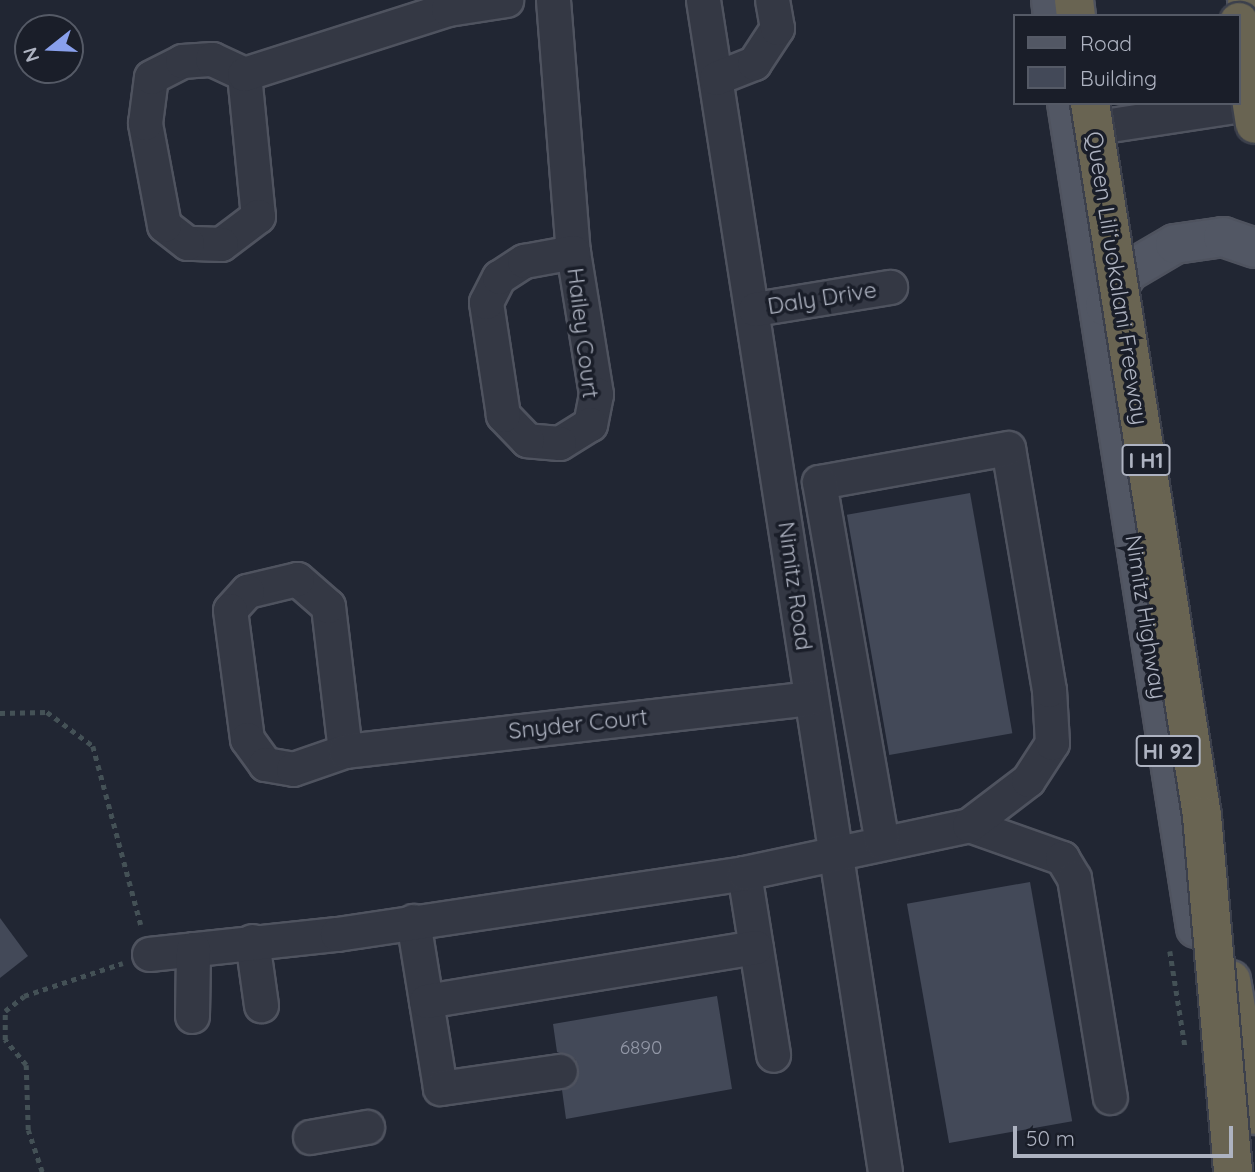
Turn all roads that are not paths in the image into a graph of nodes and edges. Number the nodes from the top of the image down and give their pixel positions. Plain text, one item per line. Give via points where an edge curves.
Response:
1 (506, 0) edge
2 (553, 0) edge
3 (703, 0) edge
4 (772, 0) edge
5 (1247, 0) edge
6 (1241, 35) edge
7 (1255, 45) edge
8 (244, 74) junction
9 (716, 78) junction
10 (1215, 105) edge
11 (1076, 112) edge
12 (1255, 124) edge
13 (1255, 248) edge
14 (572, 252) junction
15 (890, 287) dead end
16 (755, 309) junction
17 (1099, 331) junction
18 (811, 698) junction
19 (345, 751) junction
20 (1202, 816) junction
21 (969, 825) junction
22 (882, 842) junction
23 (834, 852) junction
24 (744, 873) junction
25 (413, 921) junction
26 (252, 941) junction
27 (756, 947) junction
28 (193, 948) junction
29 (149, 954) road end
30 (426, 1001) junction
31 (261, 1005) dead end
32 (192, 1016) dead end
33 (774, 1055) dead end
34 (560, 1071) dead end
35 (1111, 1097) dead end
36 (1255, 1115) edge
37 (368, 1127) dead end
38 (310, 1137) dead end
39 (885, 1172) edge
40 (1235, 1172) edge

1 - 8 street via 448,9
2 - 14 street, Hailey Court
3 - 9 street, Nimitz Road
4 - 9 street via 776,28 754,63
5 - 7 highway
6 - 12 highway, bridge
8 - 8 street via 258,216 221,244 187,243 164,225 145,123 151,77 182,61 212,59
9 - 16 street, Nimitz Road
10 - 11 street
11 - 17 main road, Nimitz Highway / HI 92
11 - 20 highway, Queen Liliʻuokalani Freeway / I H1, bridge
13 - 17 main road via 1223,237 1196,238 1151,254 1107,297
14 - 14 street, Hailey Court via 596,394 590,424 559,443 527,440 503,415 486,302 499,277 524,261
15 - 16 street, Daly Drive
16 - 18 street, Nimitz Road
17 - 40 main road, Nimitz Highway / HI 92
18 - 19 street, Snyder Court
18 - 23 street, Nimitz Road
19 - 19 street, Snyder Court via 293,769 265,764 247,739 230,610 247,591 297,579 328,606
20 - 36 highway, Queen Liliʻuokalani Freeway / I H1, bridge
20 - 40 highway, bridge
21 - 22 street
21 - 22 street via 1028,780 1052,743 1049,690 1008,448 820,482
21 - 35 street via 1062,858 1074,878
22 - 23 street
23 - 24 street
23 - 39 street, Nimitz Road
24 - 25 street
24 - 27 street
25 - 26 street
25 - 30 street
26 - 28 street
26 - 31 street
27 - 30 street
27 - 33 street
28 - 29 street
28 - 32 street
30 - 34 street via 440,1088
37 - 38 street

